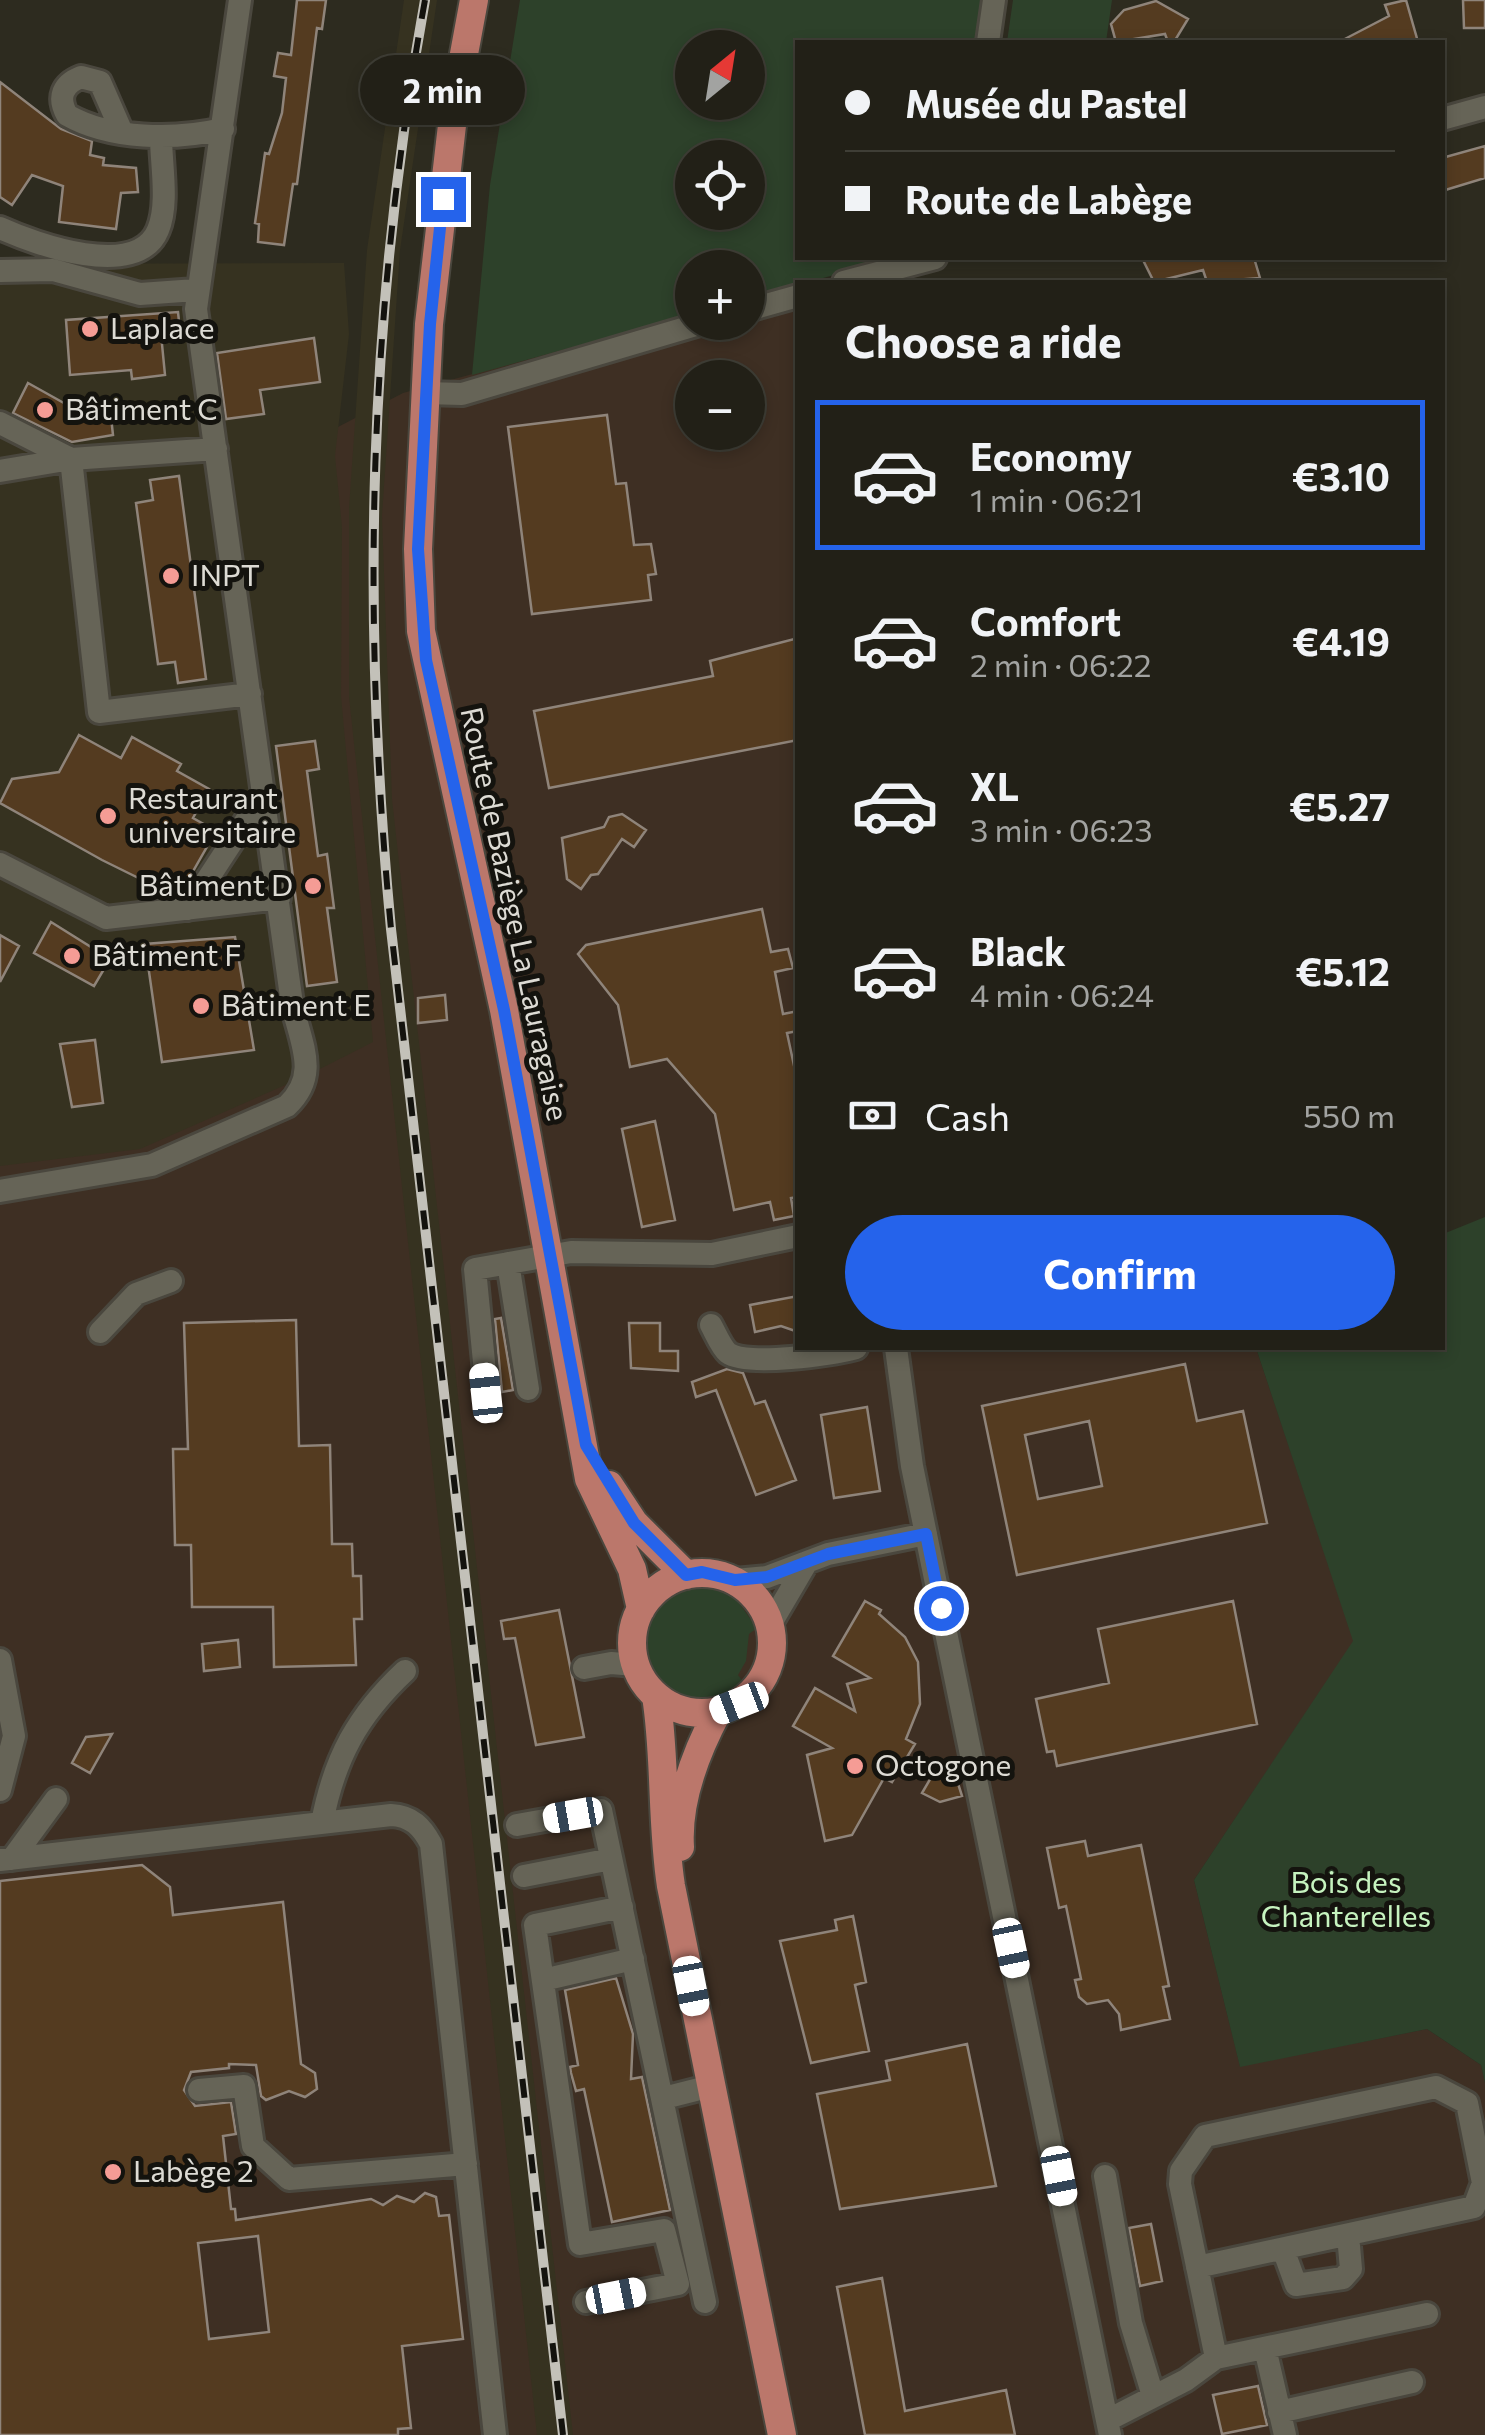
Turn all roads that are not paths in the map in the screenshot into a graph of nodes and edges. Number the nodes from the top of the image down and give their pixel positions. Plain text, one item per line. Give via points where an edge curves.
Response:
1 (240, 0) edge
2 (474, 0) edge
3 (994, 0) edge
4 (988, 40) edge
5 (1485, 107) edge
6 (1445, 118) edge
7 (223, 129) junction
8 (122, 130) dead end
9 (161, 136) junction
10 (0, 228) edge
11 (927, 260) edge
12 (0, 272) edge
13 (852, 280) edge
14 (196, 290) junction
15 (795, 297) edge
16 (765, 305) edge
17 (675, 331) edge
18 (425, 393) junction
19 (0, 423) edge
20 (216, 449) junction
21 (70, 460) junction
22 (0, 471) edge
23 (250, 694) junction
24 (264, 793) junction
25 (0, 864) edge
26 (279, 898) junction
27 (188, 909) junction
28 (0, 1191) edge
29 (795, 1237) edge
30 (551, 1254) junction
31 (508, 1262) junction
32 (171, 1281) dead end
33 (712, 1325) dead end
34 (100, 1332) dead end
35 (846, 1350) edge
36 (896, 1350) edge
37 (528, 1389) dead end
38 (486, 1393) dead end
39 (586, 1445) junction
40 (926, 1534) junction
41 (807, 1562) junction
42 (686, 1575) junction
43 (735, 1580) junction
44 (641, 1609) junction
45 (770, 1625) junction
46 (0, 1660) edge
47 (636, 1665) junction
48 (584, 1668) dead end
49 (405, 1671) dead end
50 (656, 1696) junction
51 (718, 1711) junction
52 (0, 1790) edge
53 (56, 1798) dead end
54 (322, 1823) junction
55 (517, 1824) dead end
56 (611, 1859) junction
57 (6, 1860) edge
58 (524, 1876) dead end
59 (622, 1907) junction
60 (633, 1959) junction
61 (543, 1980) junction
62 (711, 2086) junction
63 (200, 2090) dead end
64 (664, 2098) junction
65 (466, 2164) junction
66 (1105, 2176) dead end
67 (1348, 2235) junction
68 (1283, 2249) junction
69 (1197, 2266) junction
70 (586, 2302) dead end
71 (705, 2302) dead end
72 (1427, 2314) dead end
73 (1265, 2348) junction
74 (1216, 2358) junction
75 (1412, 2382) dead end
76 (1153, 2396) junction
77 (1282, 2424) edge
78 (1109, 2428) edge
79 (494, 2435) edge
80 (782, 2435) edge
81 (797, 2435) edge

1 - 7 street
2 - 18 main road, Route de Baziège La Lauragaise via 454,108
3 - 4 street
5 - 6 street
7 - 9 street
7 - 14 street
8 - 9 street
9 - 10 street via 161,217 140,251 50,248
11 - 13 street
12 - 14 street via 53,270 140,294
14 - 20 street
15 - 16 street
17 - 18 street via 462,394
18 - 30 main road, Route de Baziège La Lauragaise via 421,631
19 - 21 street
20 - 21 street
20 - 23 street
21 - 22 street
21 - 23 street via 99,712
23 - 24 street
24 - 26 street
24 - 27 street
25 - 27 street via 106,918
26 - 27 street
26 - 28 street via 308,1076 303,1091 287,1106 163,1161
29 - 30 street via 712,1254
30 - 31 street
30 - 39 main road, Route de Baziège La Lauragaise
31 - 37 street
31 - 38 street via 475,1270
32 - 34 street via 136,1294
33 - 35 street via 725,1350 738,1357
36 - 40 street
39 - 42 main road, Route de Baziège La Lauragaise via 634,1523
39 - 44 main road, Route de Baziège La Lauragaise via 589,1478 632,1570
40 - 41 street
40 - 78 street
41 - 43 street
41 - 45 street
42 - 43 main road
42 - 44 main road via 652,1593
43 - 45 main road via 763,1607
44 - 47 main road via 632,1646
45 - 51 main road via 768,1669 739,1703
46 - 52 street via 14,1736
47 - 48 street
47 - 50 main road
49 - 54 street via 339,1737
50 - 51 main road via 696,1712
50 - 62 main road via 666,1761 663,1833
51 - 81 main road via 684,1795 679,1842
53 - 57 street
54 - 57 street
54 - 65 street via 399,1815 424,1829 431,1844
55 - 56 street via 601,1810
56 - 58 street
56 - 59 street
59 - 60 street
59 - 61 street via 535,1926
60 - 61 street
60 - 64 street
61 - 70 street via 580,2244 664,2230 678,2284
62 - 64 street
62 - 80 main road
63 - 65 street via 244,2086 253,2146 288,2179
64 - 71 street
65 - 79 street
66 - 76 street via 1130,2323
67 - 68 street
67 - 68 street via 1351,2274 1343,2278 1296,2285
67 - 69 street via 1474,2206 1483,2183 1467,2103 1436,2086 1205,2136 1180,2184
68 - 69 street
69 - 74 street
72 - 73 street
73 - 74 street
73 - 77 street
74 - 76 street
75 - 77 street
76 - 78 street

